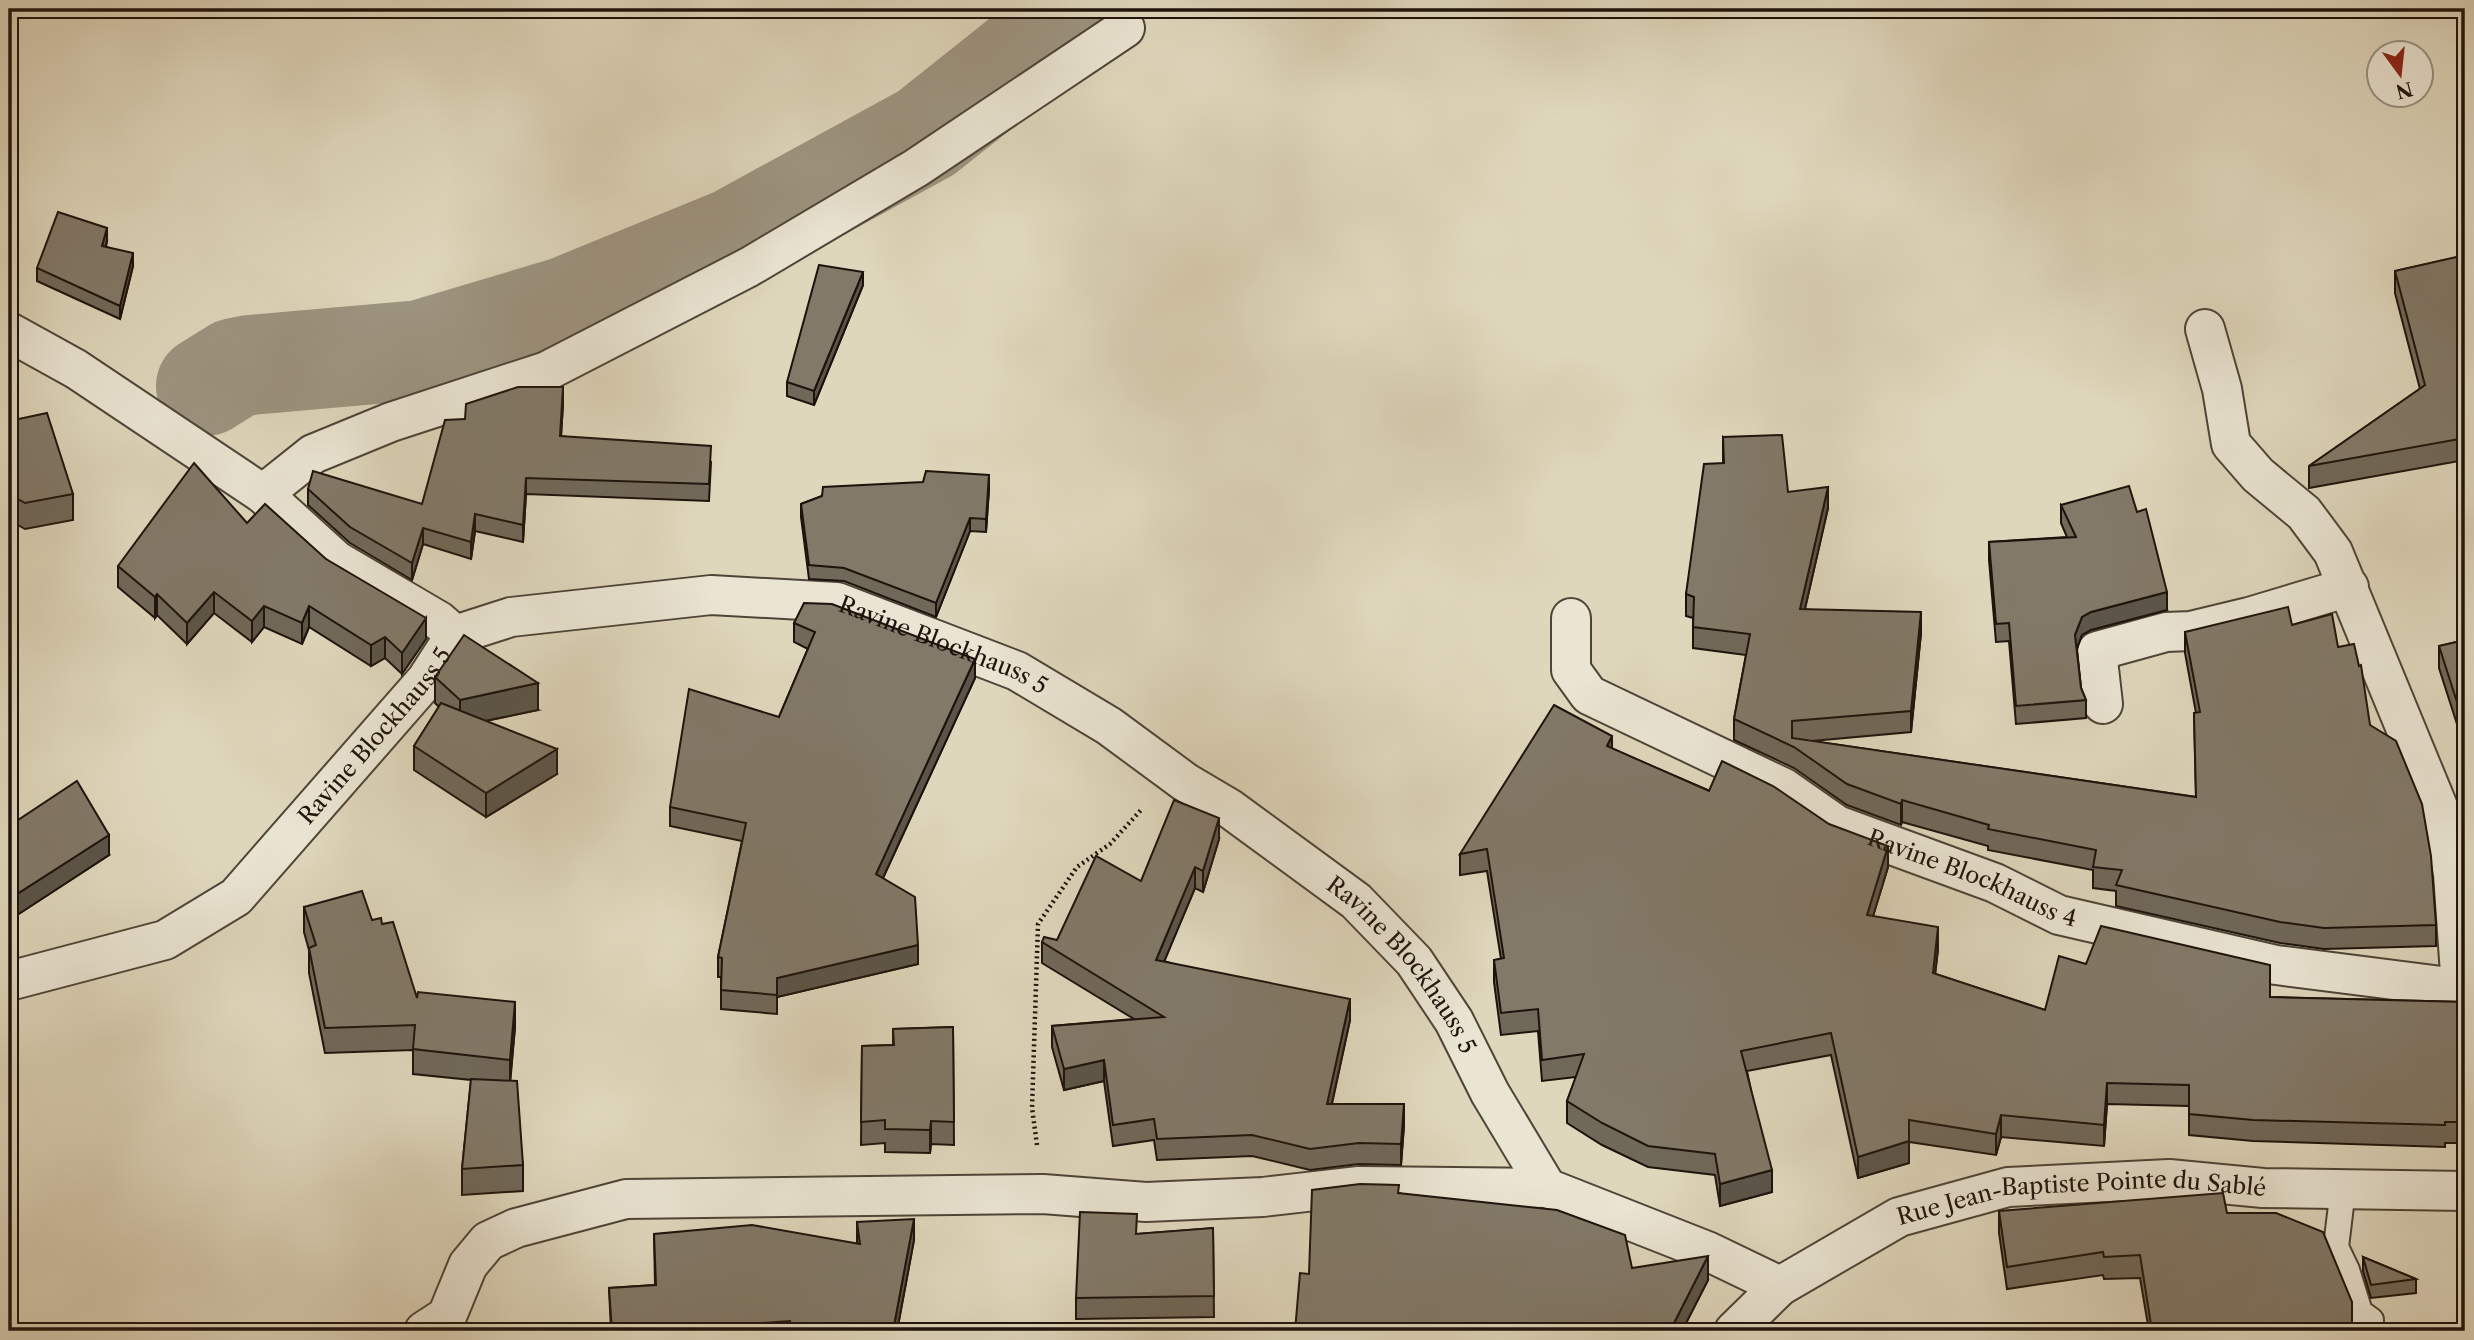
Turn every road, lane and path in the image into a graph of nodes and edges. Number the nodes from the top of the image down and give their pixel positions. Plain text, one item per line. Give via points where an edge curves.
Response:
1 (1125, 28) dead end
2 (2205, 329) dead end
3 (9, 331) edge
4 (263, 494) junction
5 (2349, 587) junction
6 (1571, 618) dead end
7 (456, 635) junction
8 (2103, 704) dead end
9 (1185, 782) junction
10 (9, 981) edge
11 (2463, 988) edge
12 (1547, 1188) junction
13 (2343, 1189) junction
14 (2465, 1191) edge
15 (1043, 1194) junction
16 (1780, 1286) junction
17 (424, 1331) edge
18 (1734, 1331) edge
19 (2371, 1331) edge

1 - 4 street via 916,168 748,267 547,371 391,422 313,454
2 - 5 street via 2231,444 2319,530
3 - 4 street via 76,369
4 - 7 street via 337,561
5 - 8 street via 2249,617 2097,651
5 - 11 street via 2443,819
6 - 11 street, Ravine Blockhauss 4 via 1572,670 1589,695 1784,788 1837,825 1995,883 2059,915 2276,965
7 - 9 street, Ravine Blockhauss 5 via 511,617 711,595 837,602 1017,671 1110,726
7 - 10 street, Ravine Blockhauss 5 via 426,680 236,897 165,940
9 - 12 street, Ravine Blockhauss 5 via 1356,901 1414,961 1454,1021 1490,1093
9 - 15 path via 1173,781 1152,797 1110,844 1077,867 1038,925 1032,1108
12 - 15 street via 1359,1186 1264,1197 1146,1202
12 - 16 street via 1707,1251
13 - 14 street, Rue Jean-Baptiste Pointe du Sablé
13 - 16 street, Rue Jean-Baptiste Pointe du Sablé via 2263,1188 2169,1179 2008,1187 1899,1217
13 - 19 lane via 2336,1247 2360,1312 2371,1320
15 - 17 street via 626,1199 516,1228 488,1241 468,1265 447,1316
16 - 18 street, Rue Jean-Baptiste Pointe du Sablé

